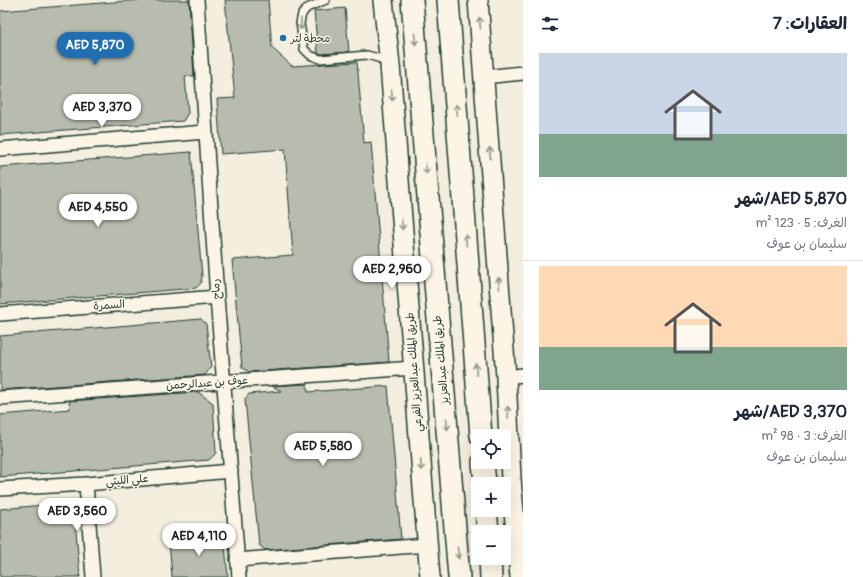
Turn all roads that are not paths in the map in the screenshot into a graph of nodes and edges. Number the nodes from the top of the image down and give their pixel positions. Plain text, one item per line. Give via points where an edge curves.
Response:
1 (197, 0) edge
2 (326, 0) edge
3 (383, 0) edge
4 (412, 0) edge
5 (448, 0) edge
6 (478, 0) edge
7 (390, 65) junction
8 (523, 73) edge
9 (484, 77) junction
10 (205, 132) junction
11 (0, 149) edge
12 (217, 297) junction
13 (0, 314) edge
14 (414, 368) junction
15 (515, 376) edge
16 (224, 382) junction
17 (0, 398) edge
18 (480, 429) edge
19 (231, 471) junction
20 (86, 484) junction
21 (0, 489) edge
22 (427, 545) junction
23 (520, 555) edge
24 (237, 560) junction
25 (490, 565) edge
26 (93, 577) edge
27 (239, 577) edge
28 (430, 577) edge
29 (460, 577) edge
30 (491, 577) edge
31 (520, 577) edge

1 - 10 street, رماح
2 -> 7 lane via 307,8 302,14 300,23 304,49 320,59 367,55
3 - 7 street, طريق الملك عبدالعزيز الفرعي
4 -> 29 main road, طريق الملك عبدالعزيز
18 -> 5 main road
9 -> 6 street
7 -> 14 street, طريق الملك عبدالعزيز الفرعي
8 - 9 street
15 -> 9 street
10 - 11 street
10 - 12 street, رماح
12 - 13 street, السمرة
12 - 16 street, رماح
14 - 16 street, عوف بن عبدالرحمن
14 -> 22 street, طريق الملك عبدالعزيز الفرعي
23 -> 15 street via 514,481
16 - 17 street, عوف بن عبدالرحمن
16 - 19 street, رماح
19 - 20 street, علي الليثي
19 - 24 street, رماح
20 - 21 street, علي الليثي
20 - 26 street
22 - 24 street
22 - 28 street, طريق الملك عبدالعزيز الفرعي
23 - 31 street
24 - 27 street, رماح
25 - 30 main road

